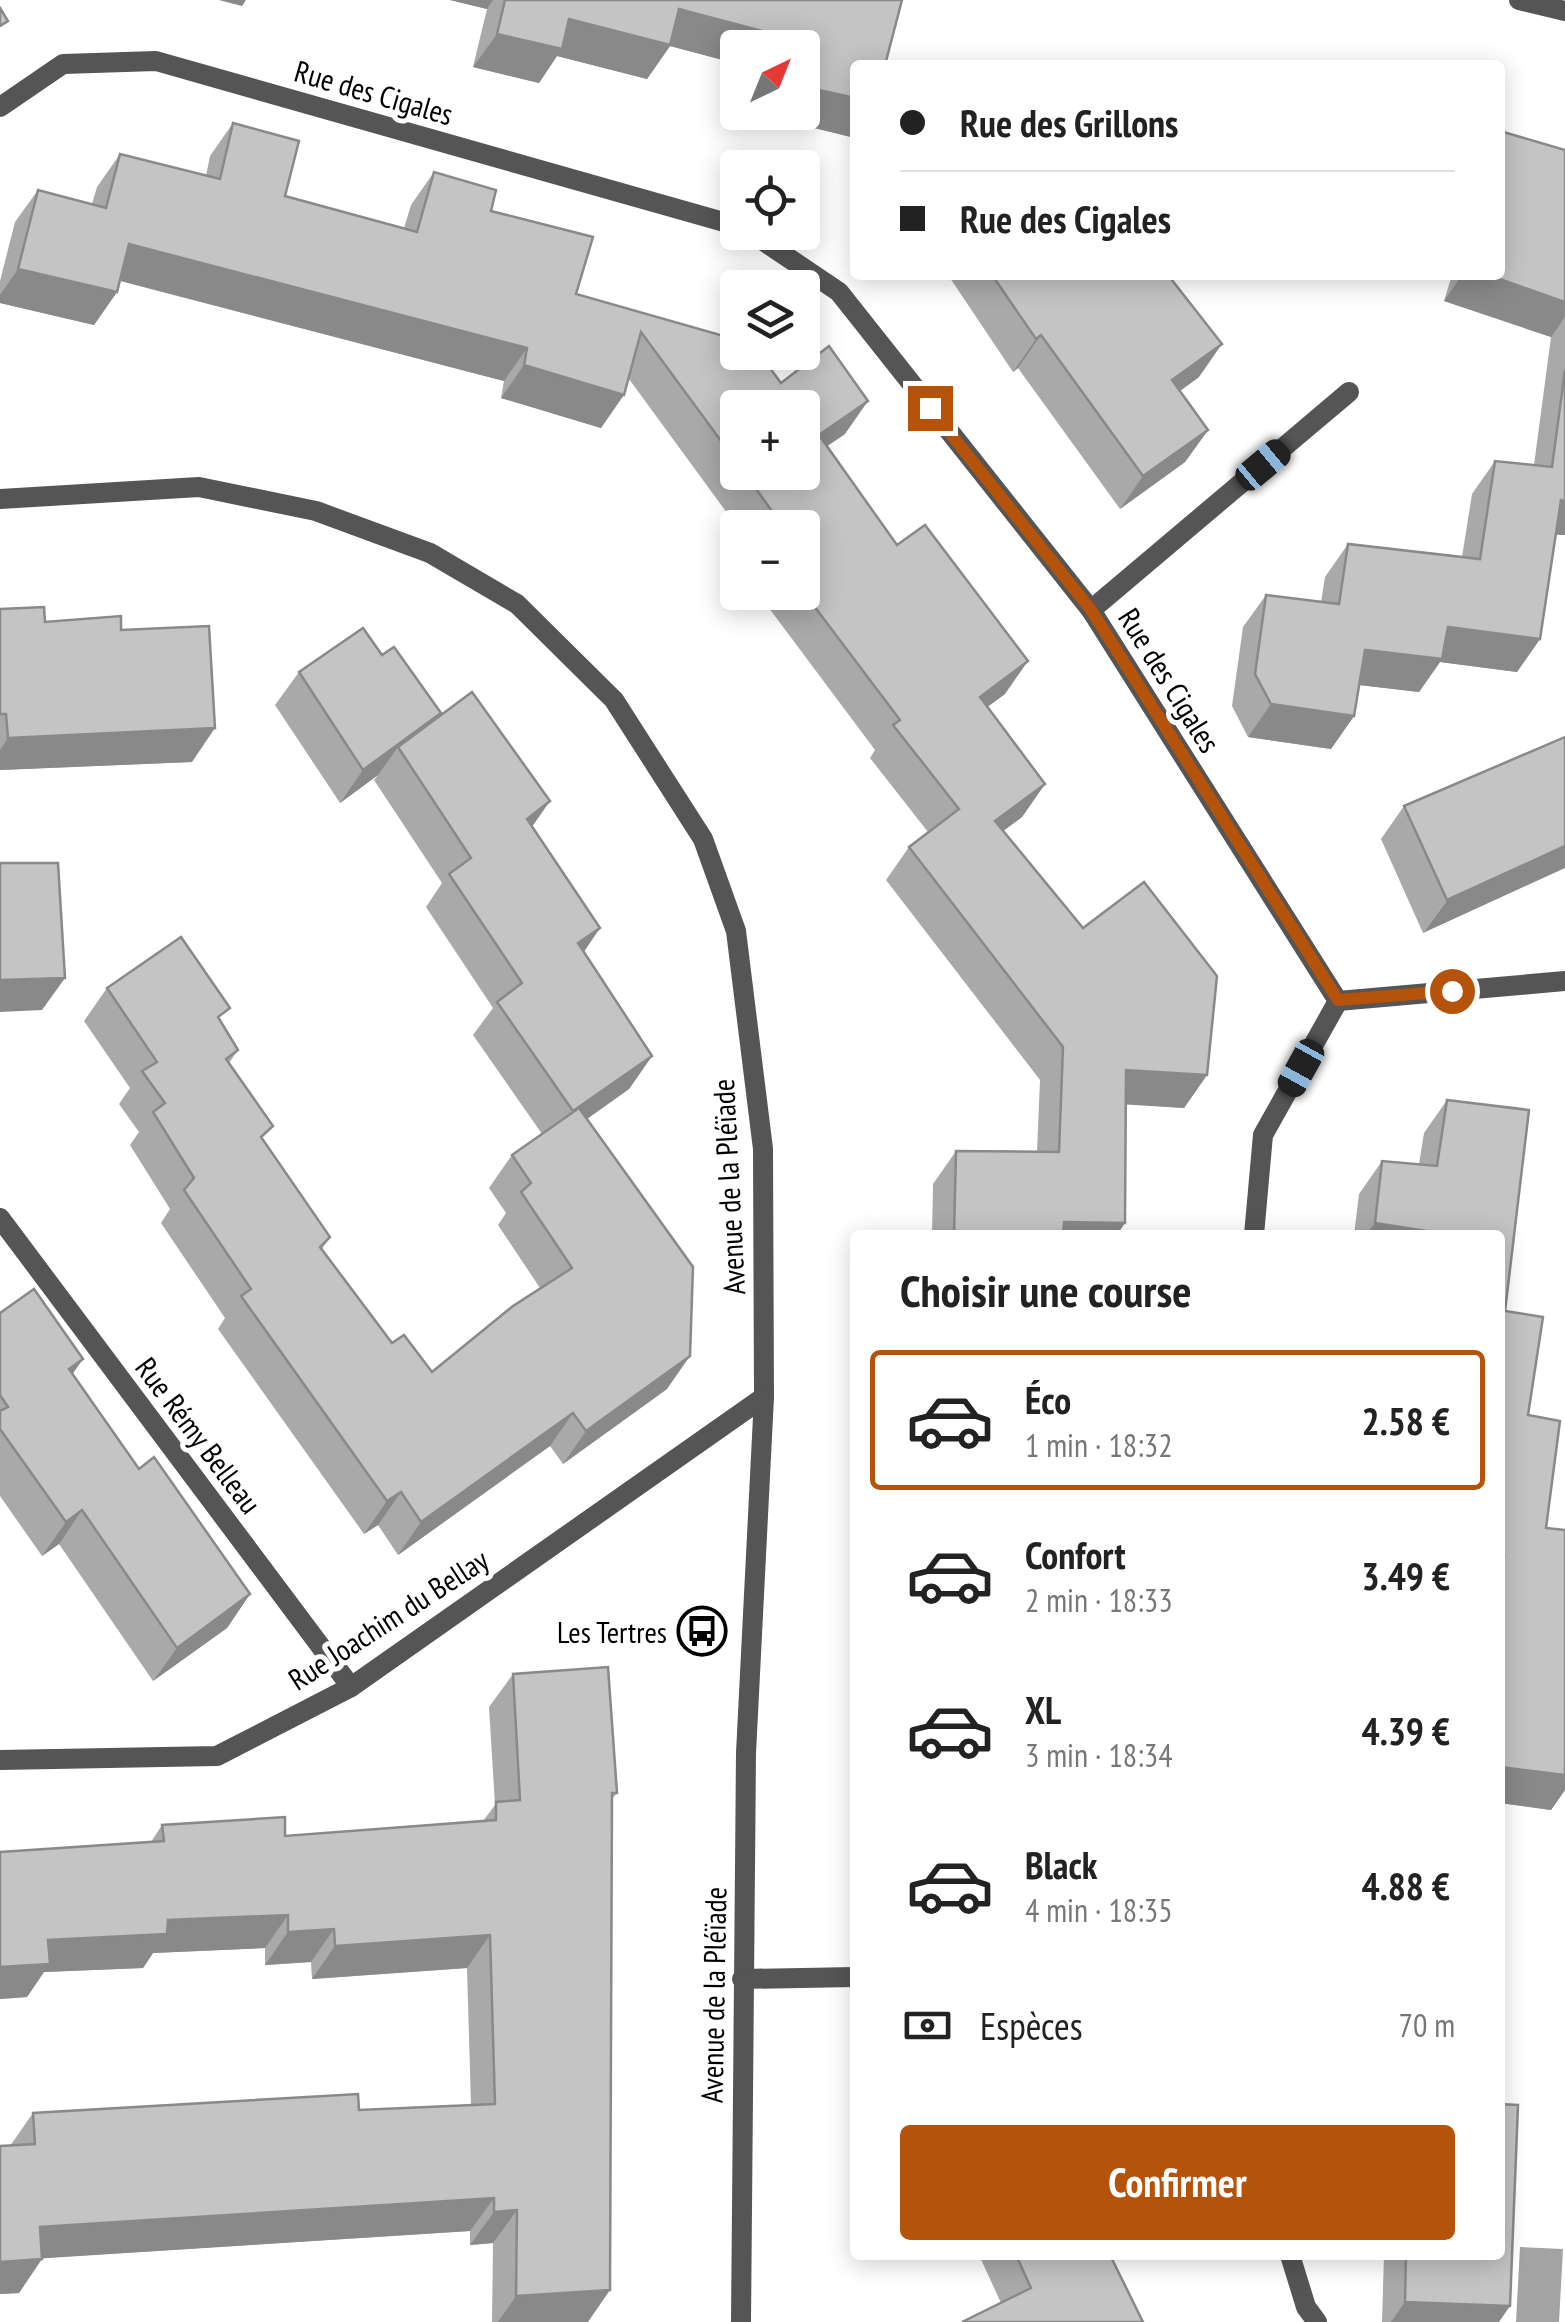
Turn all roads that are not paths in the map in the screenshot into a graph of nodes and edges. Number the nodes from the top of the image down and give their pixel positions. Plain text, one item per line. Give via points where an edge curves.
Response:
1 (1519, 0) edge
2 (1565, 11) edge
3 (0, 106) edge
4 (720, 221) edge
5 (777, 250) edge
6 (1349, 392) dead end
7 (0, 499) edge
8 (1091, 610) junction
9 (1565, 981) edge
10 (1338, 1000) junction
11 (0, 1218) edge
12 (1254, 1230) edge
13 (764, 1397) junction
14 (351, 1687) junction
15 (0, 1760) edge
16 (850, 1977) edge
17 (742, 1979) junction
18 (1292, 2260) edge
19 (741, 2322) edge
20 (1317, 2322) edge

1 - 2 street
3 - 4 street, Rue des Cigales via 63,64 156,62
5 - 8 street, Rue des Cigales via 839,292
6 - 8 street
7 - 13 street, Avenue de la Pléïade via 199,487 316,510 430,553 518,604 614,700 703,839 736,931 762,1148
8 - 10 street, Rue des Cigales
9 - 10 street
10 - 12 street via 1264,1134
11 - 14 street, Rue Rémy Belleau
13 - 14 street, Rue Joachim du Bellay
13 - 17 street, Avenue de la Pléïade
14 - 15 street, Rue Joachim du Bellay via 217,1756
16 - 17 street
17 - 19 street, Avenue de la Pléïade
18 - 20 street

